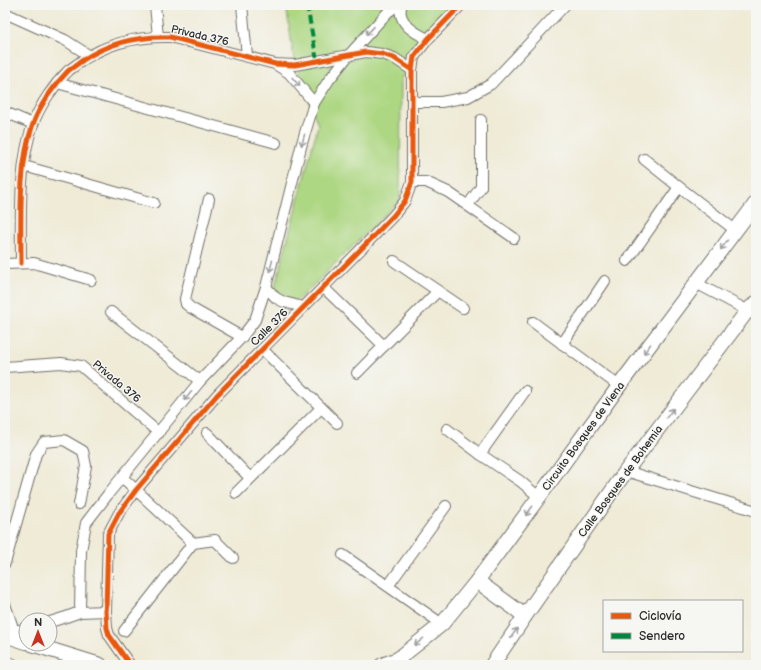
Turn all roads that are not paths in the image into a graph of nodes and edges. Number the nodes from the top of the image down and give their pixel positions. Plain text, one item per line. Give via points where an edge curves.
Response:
1 (155, 5) edge
2 (242, 5) edge
3 (398, 5) edge
4 (401, 5) edge
5 (461, 5) edge
6 (565, 5) edge
7 (5, 13) edge
8 (158, 37) junction
9 (428, 39) junction
10 (90, 56) junction
11 (247, 56) junction
12 (348, 56) junction
13 (275, 64) junction
14 (412, 70) junction
15 (58, 83) junction
16 (412, 102) junction
17 (314, 103) junction
18 (5, 112) edge
19 (481, 120) dead end
20 (33, 124) junction
21 (276, 143) dead end
22 (644, 160) dead end
23 (24, 166) junction
24 (412, 182) junction
25 (679, 187) junction
26 (209, 199) dead end
27 (756, 202) edge
28 (154, 203) dead end
29 (468, 205) junction
30 (735, 230) junction
31 (514, 238) dead end
32 (394, 261) dead end
33 (627, 261) dead end
34 (21, 263) junction
35 (5, 264) edge
36 (91, 280) dead end
37 (605, 281) dead end
38 (696, 283) junction
39 (266, 287) junction
40 (324, 288) junction
41 (438, 291) junction
42 (303, 307) junction
43 (463, 308) dead end
44 (753, 309) edge
45 (111, 312) dead end
46 (533, 322) dead end
47 (242, 337) junction
48 (562, 344) junction
49 (384, 346) junction
50 (262, 348) junction
51 (5, 367) edge
52 (357, 373) dead end
53 (200, 381) junction
54 (619, 386) junction
55 (524, 391) dead end
56 (321, 408) junction
57 (337, 423) dead end
58 (447, 429) dead end
59 (159, 433) junction
60 (207, 433) dead end
61 (480, 454) junction
62 (626, 471) junction
63 (122, 477) junction
64 (250, 478) junction
65 (136, 490) junction
66 (236, 493) dead end
67 (539, 497) junction
68 (79, 504) dead end
69 (446, 506) dead end
70 (756, 510) edge
71 (193, 543) junction
72 (343, 555) dead end
73 (233, 558) dead end
74 (5, 563) edge
75 (477, 581) junction
76 (388, 586) junction
77 (5, 604) edge
78 (106, 611) junction
79 (80, 612) junction
80 (525, 616) junction
81 (58, 620) edge
82 (442, 624) junction
83 (124, 630) dead end
84 (18, 631) edge
85 (8, 634) edge
86 (18, 638) edge
87 (58, 652) edge
88 (5, 663) edge
89 (11, 665) edge
90 (100, 665) edge
91 (130, 665) edge
92 (382, 665) edge
93 (492, 665) edge

1 - 8 street
2 - 11 street
3 -> 12 street, Calle 376 via 388,12
4 - 9 street via 400,14 404,23
5 - 9 street, Calle 376
6 - 16 street via 491,84 468,97 441,102
7 - 10 street via 65,40
8 - 10 street, Privada 376 via 129,40
8 - 11 street, Privada 376 via 170,37
9 - 14 street, Calle 376 via 414,57
10 - 15 street, Privada 376 via 69,70
11 - 13 street, Privada 376
12 - 13 street via 295,65
12 - 14 street via 366,52 382,54 394,58
12 - 17 street, Calle 376
13 -> 17 street via 289,73
14 - 16 street, Calle 376
15 - 20 street, Privada 376 via 40,108
15 - 21 street
16 - 24 street, Calle 376
17 -> 39 street, Calle 376
18 - 20 street
19 - 29 street via 481,187
20 - 23 street, Privada 376
22 - 25 street
23 - 28 street
23 - 34 street, Privada 376
24 - 29 street via 426,182
24 - 40 street, Calle 376 via 405,201 393,216
25 - 30 street
25 - 33 street
26 - 47 street via 185,299 186,304
27 - 30 main road, Circuito Bosques de Viena
29 - 31 street
30 -> 38 main road, Circuito Bosques de Viena
32 - 41 street
34 - 35 street
34 - 36 street via 34,263
37 - 48 street
38 - 44 street
38 -> 54 main road, Circuito Bosques de Viena
39 - 42 street via 276,298
39 - 47 street, Calle 376 via 255,320
40 - 42 street, Calle 376
40 - 49 street
41 - 43 street
41 - 49 street
42 - 50 street, Calle 376
62 -> 44 main road, Calle Bosques de Bohemia
45 - 53 street
46 - 48 street
47 - 53 street, Calle 376
48 - 54 street
49 - 52 street
50 - 56 street
50 - 65 street, Calle 376 via 217,395
51 - 59 street, Privada 376 via 61,363 81,366
53 -> 59 street, Calle 376
54 - 67 main road, Circuito Bosques de Viena
55 - 61 street
56 - 57 street
56 - 64 street
58 - 61 street
59 - 63 street, Calle 376
60 - 64 street
61 - 67 street
62 - 70 street
62 - 80 main road, Calle Bosques de Bohemia
63 - 65 street
63 - 79 street, Calle 376 via 86,522 81,551
64 - 66 street
65 - 71 street
65 - 78 street, Calle 376 via 118,513 108,534
67 -> 75 main road, Circuito Bosques de Viena
68 - 74 street via 86,466 83,451 64,440 44,442 36,454
69 - 76 street
71 - 73 street via 216,540
71 - 83 street
72 - 76 street
75 - 80 main road
75 - 82 main road, Circuito Bosques de Viena
76 - 82 street
77 - 85 street
78 - 79 street
78 - 91 street, Calle 376 via 108,632
79 - 81 street
93 -> 80 main road, Calle Bosques de Bohemia
82 -> 92 main road, Circuito Bosques de Viena via 398,659
84 - 85 street
85 - 86 main road
87 - 90 main road
88 - 89 main road

